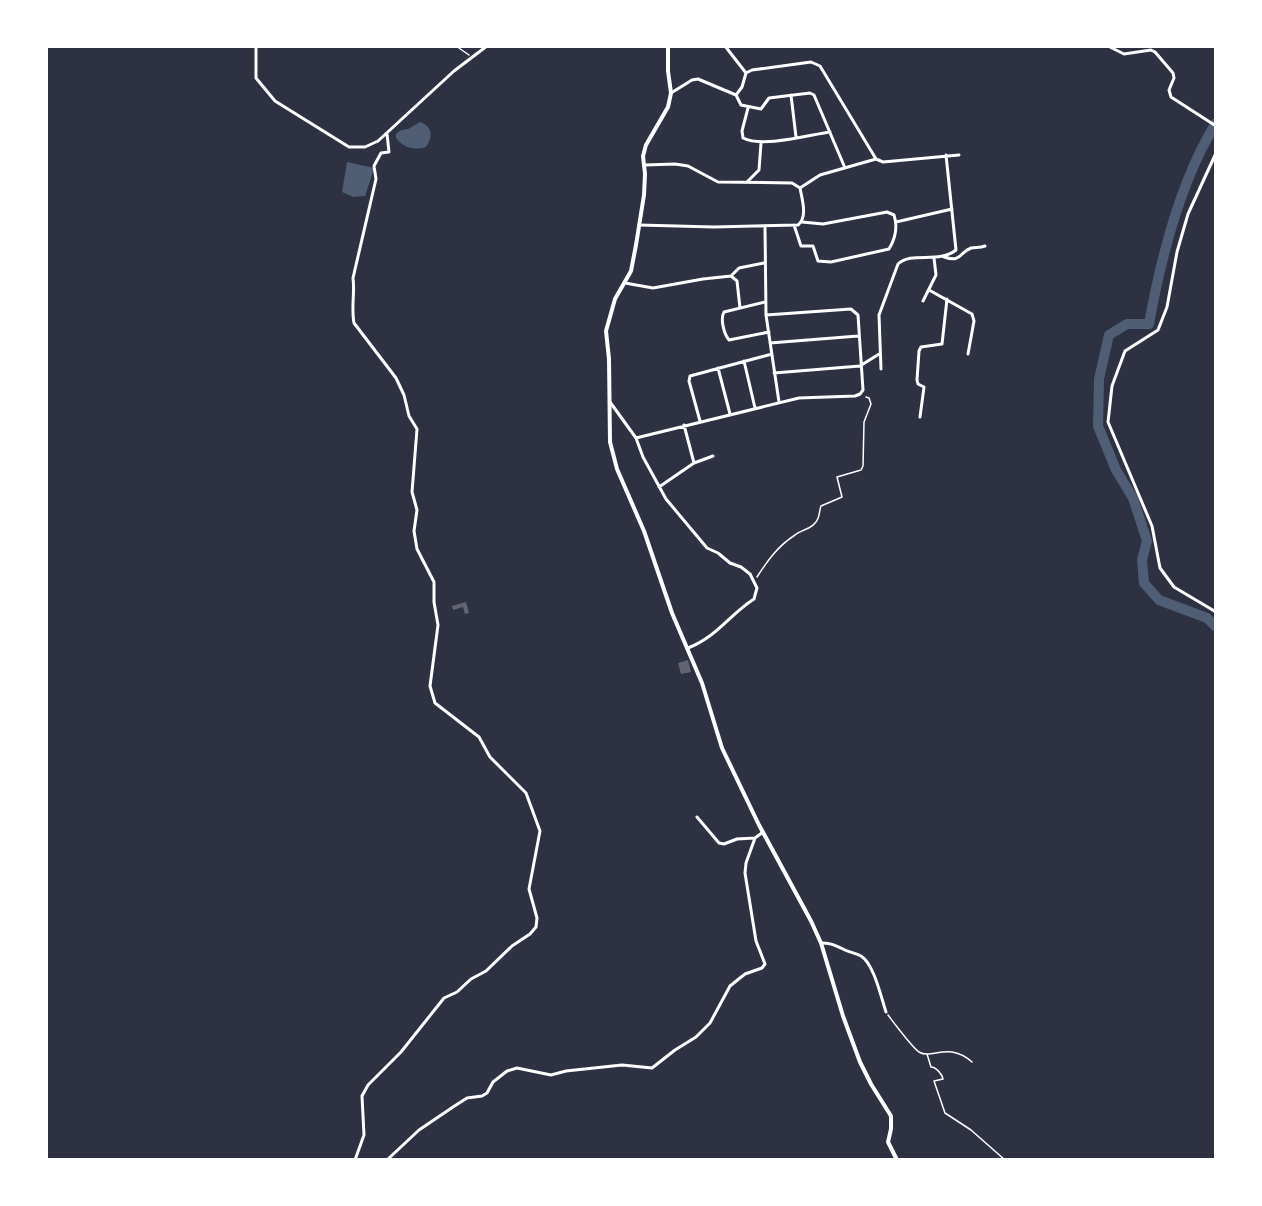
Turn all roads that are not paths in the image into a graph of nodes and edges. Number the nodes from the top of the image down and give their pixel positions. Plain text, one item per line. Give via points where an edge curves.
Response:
1 (256, 46) edge
2 (487, 46) edge
3 (668, 46) edge
4 (725, 46) edge
5 (1107, 46) edge
6 (746, 73) junction
7 (671, 93) junction
8 (736, 95) junction
9 (791, 95) junction
10 (748, 108) junction
11 (1215, 126) edge
12 (830, 132) junction
13 (387, 134) junction
14 (796, 137) junction
15 (761, 143) junction
16 (1215, 153) edge
17 (946, 155) junction
18 (959, 155) dead end
19 (876, 159) junction
20 (645, 165) junction
21 (845, 168) junction
22 (747, 182) junction
23 (800, 188) junction
24 (952, 209) junction
25 (802, 222) junction
26 (896, 222) junction
27 (639, 225) junction
28 (794, 225) junction
29 (765, 227) junction
30 (985, 246) dead end
31 (942, 256) junction
32 (934, 258) junction
33 (764, 263) junction
34 (731, 276) junction
35 (625, 283) junction
36 (929, 290) junction
37 (947, 299) junction
38 (923, 301) dead end
39 (765, 302) junction
40 (740, 308) junction
41 (766, 315) junction
42 (768, 332) junction
43 (859, 336) junction
44 (770, 343) junction
45 (771, 354) junction
46 (880, 354) junction
47 (968, 354) dead end
48 (744, 361) junction
49 (860, 366) junction
50 (718, 368) junction
51 (881, 369) dead end
52 (774, 373) junction
53 (610, 402) junction
54 (779, 402) junction
55 (755, 408) junction
56 (730, 414) junction
57 (920, 417) dead end
58 (700, 421) junction
59 (684, 425) junction
60 (636, 438) junction
61 (713, 456) dead end
62 (694, 463) junction
63 (659, 487) junction
64 (1215, 612) edge
65 (688, 648) junction
66 (697, 817) dead end
67 (763, 832) junction
68 (755, 838) junction
69 (820, 943) junction
70 (886, 1012) road end
71 (355, 1160) edge
72 (387, 1160) edge
73 (897, 1160) edge

1 - 13 street via 256,78 275,101 348,147 365,147
2 - 13 street via 454,71
3 - 7 main road
4 - 6 street
5 - 11 street via 1124,54 1155,52 1173,73 1171,97
6 - 8 street
6 - 19 street via 817,63
7 - 8 street via 698,79
7 - 20 main road via 668,107 646,145
8 - 10 street via 741,105
9 - 10 street via 769,98 760,109
9 - 12 street via 814,95
9 - 14 street
10 - 15 street via 742,135
12 - 14 street
12 - 21 street
13 - 71 street via 389,152 381,153 374,166 376,179 353,278 352,316 396,378 417,429 412,492 417,510 414,531 417,549 434,582 438,625 429,686 435,703 479,737 489,757 526,793 540,831 529,889 536,927 486,971 444,998 401,1052 368,1085 362,1096 364,1135
14 - 15 street
15 - 22 street via 759,170
16 - 64 street via 1185,223 1167,307 1158,330 1125,351 1112,386 1108,422 1152,526 1160,568 1174,587
17 - 18 street
17 - 19 street via 883,162
17 - 24 street
19 - 21 street
20 - 22 street via 688,166 718,182
20 - 27 main road
21 - 23 street via 820,175
22 - 23 street via 792,183
23 - 25 street
24 - 26 street
24 - 31 street via 956,250
25 - 26 street via 823,224 887,212 894,215
25 - 28 street
26 - 28 street via 889,249 831,262 818,261 813,246 801,246
27 - 29 street
27 - 35 main road via 631,271
28 - 29 street
29 - 33 street
30 - 31 street via 968,249 959,258
31 - 32 street
32 - 36 street via 936,275
32 - 46 street via 906,259 898,264 879,315
33 - 34 street via 739,268
33 - 39 street
34 - 35 street via 653,288
34 - 40 street via 736,281
35 - 53 main road via 615,299 606,331
36 - 37 street
36 - 38 street
37 - 47 street via 970,311 973,317
37 - 57 street via 942,344 921,346 918,384 924,387 924,393
39 - 40 street
39 - 41 street
40 - 42 street via 722,314 729,340
41 - 42 street
41 - 43 street via 851,309 858,315
42 - 44 street
43 - 44 street
43 - 49 street
44 - 45 street
45 - 48 street
45 - 52 street
46 - 49 street
46 - 51 street
48 - 50 street
48 - 55 street
49 - 52 street
49 - 54 street via 860,394
50 - 56 street
50 - 58 street via 690,376
52 - 54 street
53 - 60 street
53 - 65 main road via 610,442 617,469
54 - 55 street
55 - 56 street
56 - 58 street
58 - 59 street
59 - 60 street
59 - 62 street
60 - 63 street
61 - 62 street
62 - 63 street
63 - 65 street via 707,548 741,567 755,580 757,588 754,599 717,632
65 - 67 main road via 722,748
66 - 68 street via 719,843
67 - 68 street
67 - 69 main road
68 - 72 street via 745,873 756,941 765,964 730,986 710,1023 696,1037 652,1068 622,1065 551,1075 517,1068 507,1071 487,1093 453,1107 419,1130
69 - 70 street via 833,943 866,962
69 - 73 main road via 860,1062 891,1116 888,1142

